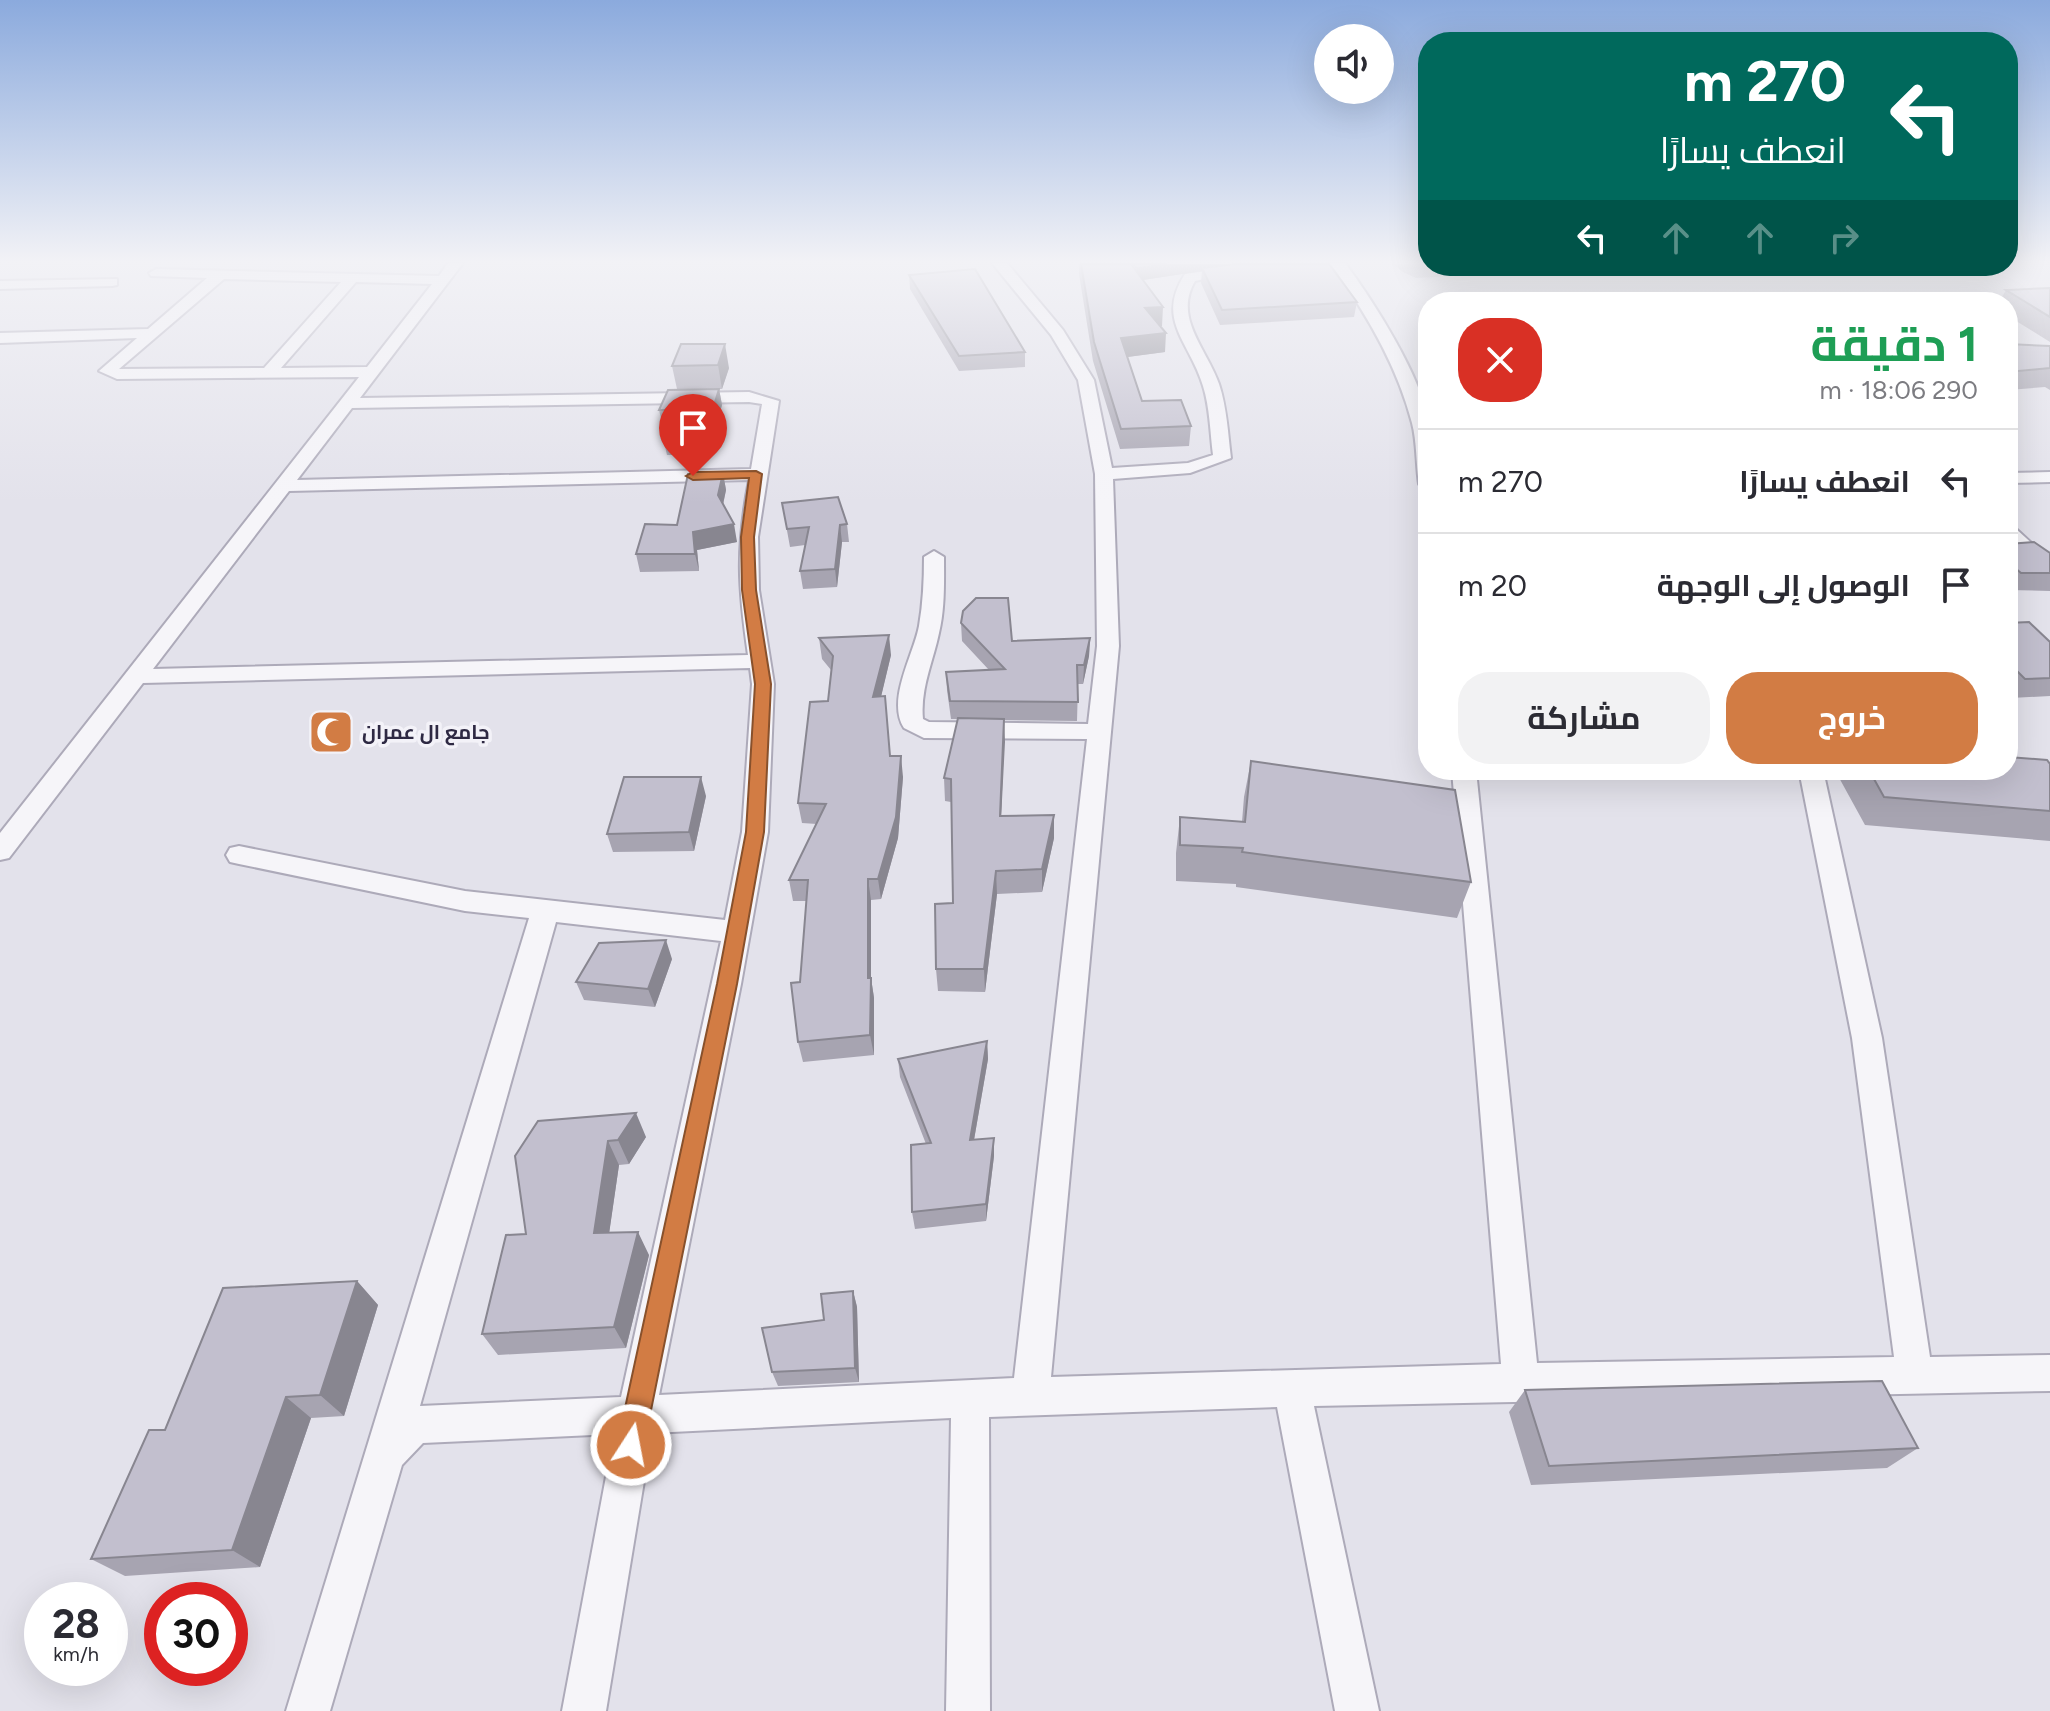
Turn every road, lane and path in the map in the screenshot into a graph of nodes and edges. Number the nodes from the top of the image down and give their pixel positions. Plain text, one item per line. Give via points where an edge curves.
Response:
1 (139, 343) edge
2 (295, 343) edge
3 (393, 343) edge
4 (1065, 343) edge
5 (1191, 343) edge
6 (1385, 343) edge
7 (371, 372) junction
8 (267, 374) junction
9 (347, 403) junction
10 (1418, 417) edge
11 (756, 474) junction
12 (1104, 474) junction
13 (2050, 477) edge
14 (2018, 478) edge
15 (282, 486) junction
16 (2018, 541) edge
17 (934, 557) dead end
18 (2050, 571) edge
19 (759, 661) junction
20 (134, 676) junction
21 (1099, 732) junction
22 (1465, 780) edge
23 (1813, 780) edge
24 (11, 821) edge
25 (0, 851) edge
26 (239, 855) dead end
27 (545, 912) junction
28 (737, 932) junction
29 (2050, 1373) edge
30 (1915, 1376) junction
31 (1521, 1382) junction
32 (1292, 1388) junction
33 (1031, 1396) junction
34 (970, 1399) junction
35 (636, 1415) junction
36 (386, 1454) junction
37 (308, 1711) edge
38 (584, 1711) edge
39 (968, 1711) edge
40 (1357, 1711) edge

1 - 8 street via 107,371
2 - 8 street
3 - 7 street
4 - 12 street via 1086,380
5 - 12 street via 1211,383 1222,458 1190,468
6 - 10 street
7 - 8 street
7 - 9 street
9 - 11 street via 764,397 771,401
9 - 15 street
11 - 15 street
11 - 19 street via 748,537
12 - 21 street via 1108,646
13 - 14 street
15 - 20 street
16 - 18 street
17 - 21 street via 928,634 909,711 912,723 924,730
19 - 20 street
19 - 28 street via 763,684 755,832
20 - 24 street
21 - 33 street
22 - 31 street
23 - 30 street via 1867,1038
24 - 25 street
26 - 27 street
27 - 28 street
27 - 36 street
28 - 35 street
29 - 30 street
30 - 31 street
31 - 32 street
32 - 33 street
32 - 40 street
33 - 34 street
34 - 35 street
34 - 39 street
35 - 36 street via 415,1425
35 - 38 street
36 - 37 street

